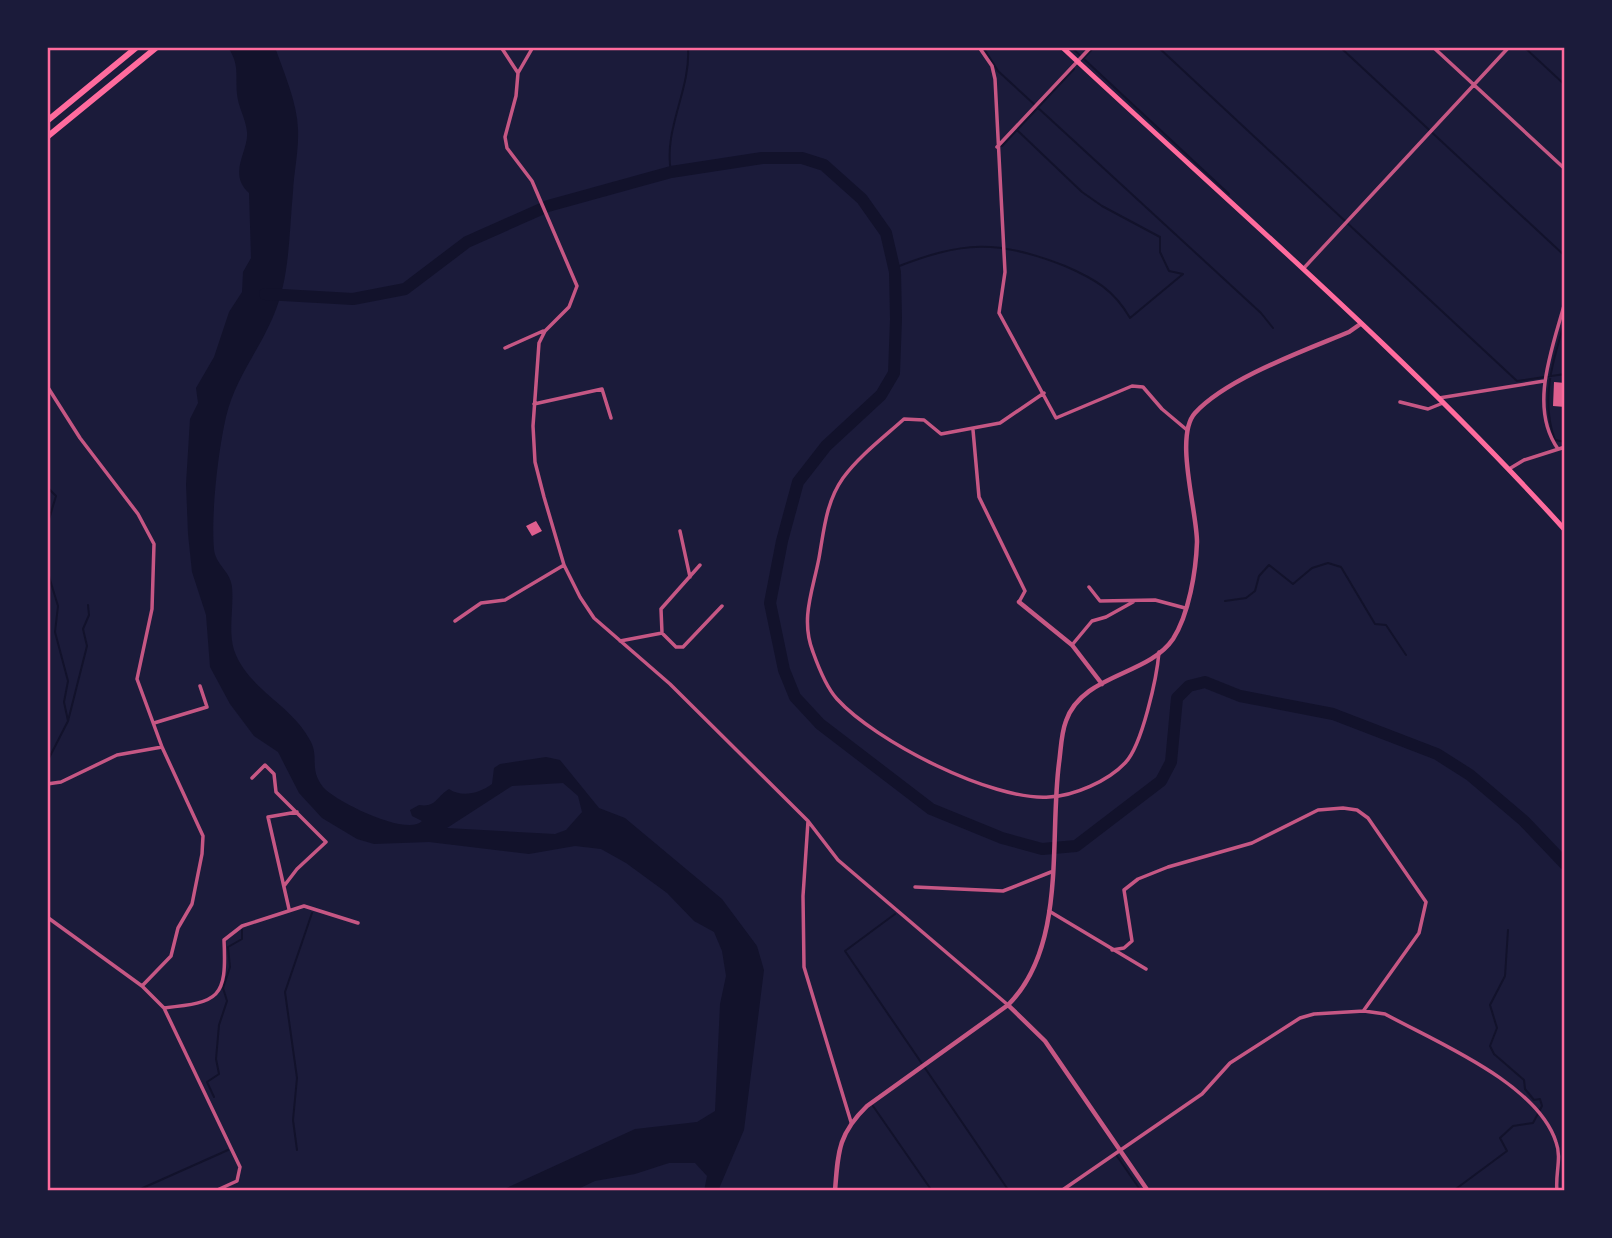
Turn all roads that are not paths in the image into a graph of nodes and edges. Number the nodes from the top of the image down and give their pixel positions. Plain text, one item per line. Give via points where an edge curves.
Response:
1 (138, 47) edge
2 (157, 47) edge
3 (501, 47) edge
4 (533, 47) edge
5 (979, 47) edge
6 (1062, 47) edge
7 (1091, 47) edge
8 (1433, 47) edge
9 (1509, 47) edge
10 (1078, 62) junction
11 (518, 73) junction
12 (1474, 86) junction
13 (47, 121) edge
14 (47, 137) edge
15 (997, 147) junction
16 (1565, 169) edge
17 (1302, 270) junction
18 (1565, 302) edge
19 (1359, 325) junction
20 (545, 331) junction
21 (505, 348) dead end
22 (1544, 381) junction
23 (47, 386) edge
24 (1044, 393) junction
25 (1441, 401) junction
26 (1400, 402) dead end
27 (534, 404) junction
28 (611, 418) dead end
29 (973, 430) junction
30 (1187, 430) junction
31 (1565, 447) edge
32 (1558, 449) junction
33 (1509, 468) junction
34 (1565, 530) edge
35 (680, 531) dead end
36 (564, 565) junction
37 (700, 565) dead end
38 (690, 577) junction
39 (1089, 587) dead end
40 (1019, 602) joint
41 (1133, 602) junction
42 (722, 606) dead end
43 (1185, 608) junction
44 (455, 621) dead end
45 (662, 633) junction
46 (620, 641) junction
47 (1072, 645) junction
48 (1159, 652) junction
49 (1102, 684) junction
50 (201, 686) dead end
51 (153, 723) junction
52 (162, 747) junction
53 (252, 778) dead end
54 (47, 783) edge
55 (298, 812) junction
56 (808, 821) junction
57 (1051, 872) junction
58 (284, 886) junction
59 (915, 887) dead end
60 (289, 909) junction
61 (1049, 912) junction
62 (47, 916) edge
63 (358, 923) dead end
64 (1112, 950) junction
65 (1146, 969) dead end
66 (142, 986) junction
67 (1008, 1005) junction
68 (164, 1008) junction
69 (1364, 1011) junction
70 (851, 1122) junction
71 (1120, 1150) junction
72 (215, 1191) edge
73 (835, 1191) edge
74 (1061, 1191) edge
75 (1148, 1191) edge
76 (1557, 1191) edge

1 - 13 highway
2 - 14 highway
3 - 11 street
4 - 11 street
5 - 15 street via 995,79
6 - 10 highway
7 - 10 street
8 - 12 street
9 - 12 street
10 - 15 street
10 - 17 highway
11 - 20 street via 505,137 507,148 531,181 577,286 574,298
12 - 16 street
12 - 17 street
15 - 24 street via 1005,272 999,313
17 - 19 highway
18 - 22 street
19 - 25 highway
19 - 30 street via 1247,378 1195,413
20 - 21 street
20 - 27 street via 536,363
22 - 25 street
22 - 32 street via 1547,428
23 - 51 street via 138,513 154,544 152,609 137,678
24 - 29 street via 1000,424
24 - 30 street via 1056,418 1132,386 1143,387
25 - 26 street via 1428,409
25 - 33 highway
27 - 28 street via 602,389
27 - 36 street via 535,462
29 - 40 street via 979,497 1025,591
29 - 48 street via 941,434 924,420 904,419 844,477 829,505 806,611 812,651 836,698 935,766 1013,794 1064,796 1114,773 1132,754
30 - 43 street via 1197,541
31 - 32 street
32 - 33 street
33 - 34 highway
35 - 38 street
36 - 44 street via 505,600 481,603
36 - 46 street via 594,618
37 - 38 street
38 - 45 street via 661,609
39 - 41 street via 1100,601
40 - 47 street
41 - 43 street via 1155,600
41 - 47 street via 1092,621
42 - 45 street via 683,647 676,647
43 - 48 street via 1172,640
45 - 46 street
46 - 56 street via 670,684
47 - 49 street
48 - 49 street
49 - 57 street via 1079,701 1066,720
50 - 51 street via 207,707
51 - 52 street
52 - 54 street via 117,755 61,782
52 - 66 street via 203,836 202,854 191,904 178,928 171,956
53 - 55 street via 265,765 274,774 276,792
55 - 58 street via 268,817
55 - 58 street via 327,842
56 - 67 street via 858,879
56 - 70 street via 804,967
57 - 59 street via 1003,891
57 - 61 street
58 - 60 street
60 - 63 street via 309,906
60 - 68 street via 228,935 220,987 213,999
61 - 64 street
61 - 67 street via 1037,963
62 - 66 street
64 - 65 street
64 - 69 street via 1132,941 1124,896 1138,879 1200,855 1252,843 1318,810 1357,810 1368,818 1426,902 1419,933
66 - 68 street
67 - 70 street
67 - 71 street via 1045,1041
68 - 72 street via 240,1167 237,1181
69 - 71 street via 1300,1018 1230,1063 1202,1094
69 - 76 street via 1385,1014 1518,1090 1556,1140
70 - 73 street via 838,1152
71 - 74 street
71 - 75 street

